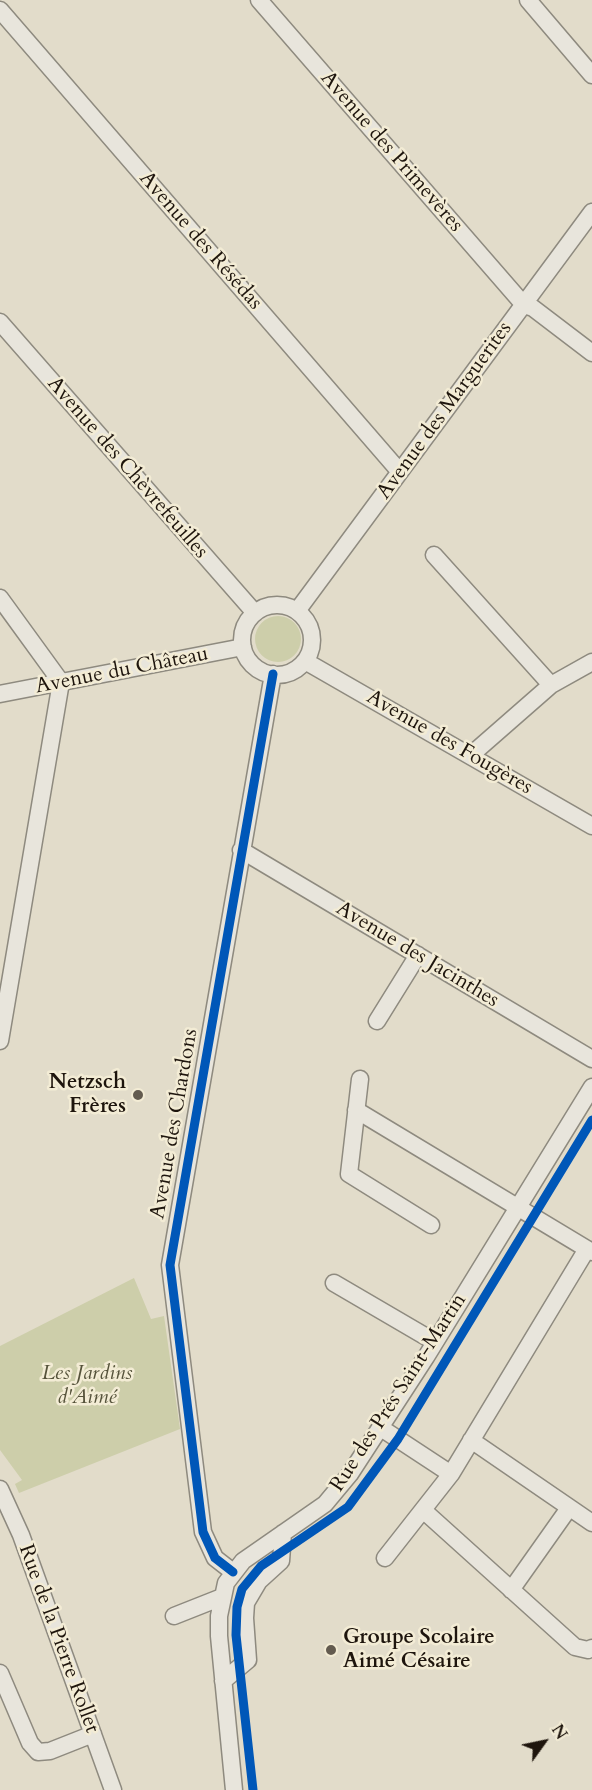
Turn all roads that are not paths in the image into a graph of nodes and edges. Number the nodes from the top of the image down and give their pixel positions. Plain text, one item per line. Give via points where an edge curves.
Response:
1 (259, 0) edge
2 (528, 0) edge
3 (0, 10) edge
4 (592, 75) edge
5 (592, 212) edge
6 (524, 304) junction
7 (0, 322) edge
8 (592, 353) edge
9 (400, 472) junction
10 (434, 555) dead end
11 (0, 598) edge
12 (297, 611) junction
13 (255, 613) junction
14 (243, 647) junction
15 (305, 661) junction
16 (592, 662) edge
17 (273, 674) junction
18 (61, 682) junction
19 (551, 685) junction
20 (0, 694) edge
21 (471, 755) junction
22 (592, 826) edge
23 (241, 850) junction
24 (418, 956) junction
25 (377, 1021) dead end
26 (0, 1041) edge
27 (592, 1059) edge
28 (360, 1079) dead end
29 (592, 1087) edge
30 (356, 1110) junction
31 (517, 1206) junction
32 (431, 1224) dead end
33 (590, 1250) edge
34 (334, 1283) dead end
35 (435, 1342) junction
36 (381, 1428) junction
37 (471, 1440) junction
38 (451, 1474) junction
39 (0, 1489) edge
40 (569, 1508) junction
41 (423, 1510) junction
42 (6, 1518) edge
43 (592, 1523) edge
44 (283, 1533) junction
45 (385, 1558) dead end
46 (233, 1572) junction
47 (511, 1590) junction
48 (222, 1598) junction
49 (174, 1616) dead end
50 (592, 1648) edge
51 (0, 1673) edge
52 (224, 1681) junction
53 (93, 1734) junction
54 (113, 1790) edge
55 (234, 1790) edge

1 - 6 street, Avenue des Primevères
2 - 4 street
3 - 9 street, Avenue des Résédas
5 - 6 street, Avenue des Marguerites
6 - 8 street, Avenue des Primevères
6 - 9 street, Avenue des Marguerites
7 - 13 street, Avenue des Chèvrefeuilles
9 - 12 street, Avenue des Marguerites
10 - 19 street
11 - 18 street
12 - 13 street via 275,605
12 - 15 street via 310,629 311,651
13 - 14 street via 244,628
14 - 17 street via 254,665
14 - 18 street, Avenue du Château
15 - 17 street via 291,672
15 - 21 street, Avenue des Fougères
16 - 19 street
17 - 23 street, Avenue des Chardons
18 - 20 street, Avenue du Château
18 - 26 street
19 - 21 street
21 - 22 street, Avenue des Fougères
23 - 24 street, Avenue des Jacinthes
23 - 46 street, Avenue des Chardons via 170,1266 203,1532 215,1557
24 - 25 street
24 - 27 street, Avenue des Jacinthes
28 - 30 street
29 - 31 street, Rue des Prés Saint-Martin
30 - 31 street
30 - 32 street via 349,1174
31 - 33 street
31 - 35 street, Rue des Prés Saint-Martin
33 - 37 street
34 - 35 street
35 - 36 street, Rue des Prés Saint-Martin
36 - 38 street
36 - 44 street, Rue des Prés Saint-Martin via 332,1497
37 - 38 street
37 - 40 street
38 - 41 street
39 - 42 street, Rue de la Pierre Rollet
40 - 43 street
40 - 47 street
41 - 45 street
41 - 47 street
42 - 53 street, Rue de la Pierre Rollet
44 - 46 street, Rue des Prés Saint-Martin
44 - 52 street via 281,1561 251,1590 246,1603 248,1660
46 - 48 street, Rue des Prés Saint-Martin
47 - 50 street via 575,1647
48 - 49 street
48 - 52 street, Rue des Prés Saint-Martin via 219,1636
51 - 53 street via 30,1743 38,1752
52 - 55 street, Rue des Prés Saint-Martin
53 - 54 street, Rue de la Pierre Rollet

